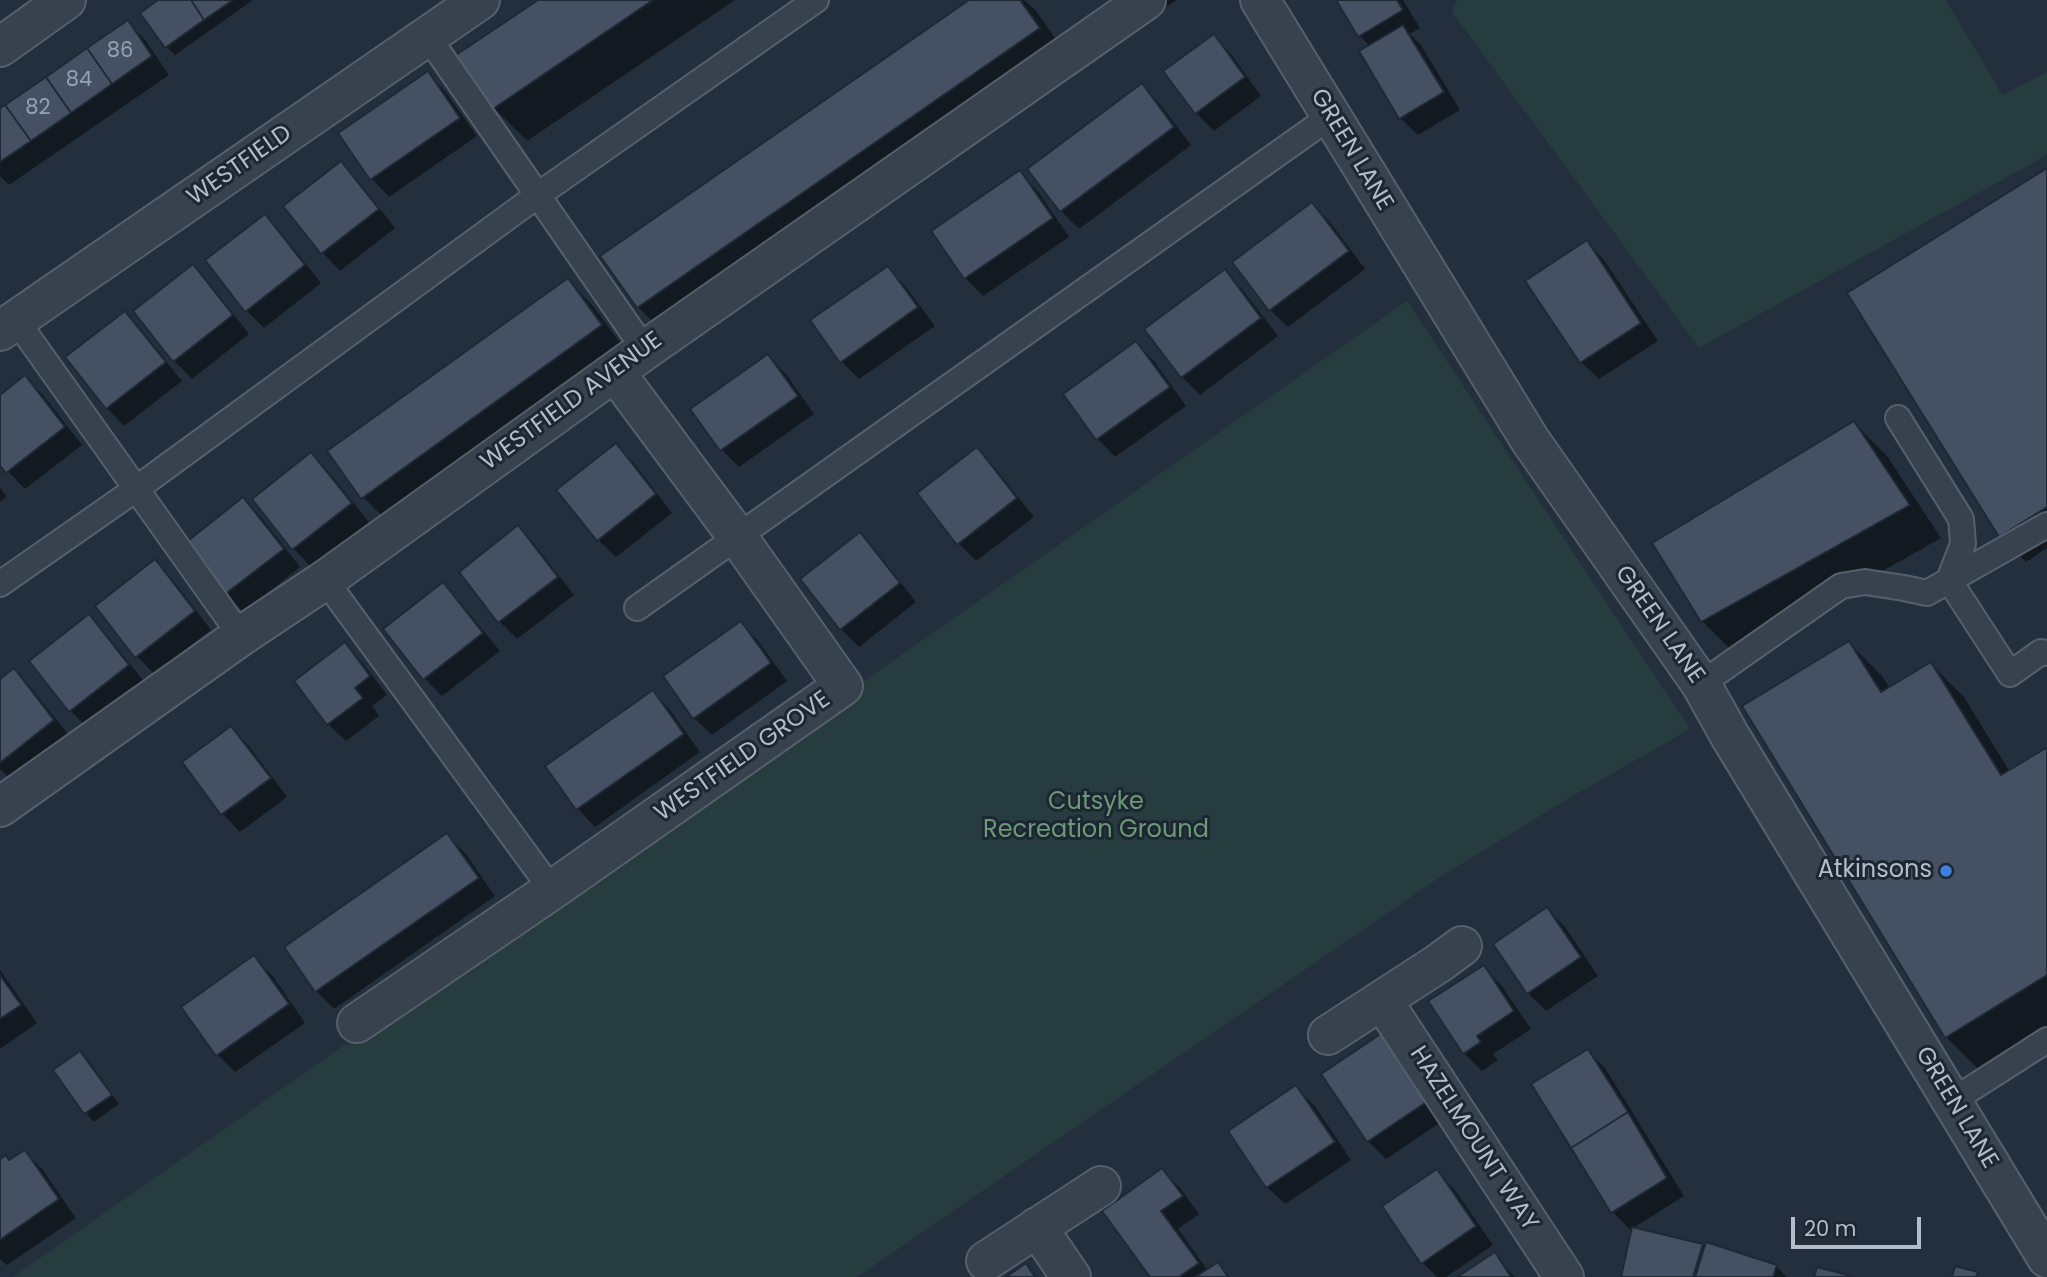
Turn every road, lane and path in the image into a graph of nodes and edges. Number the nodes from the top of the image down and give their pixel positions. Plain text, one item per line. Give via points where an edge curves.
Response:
1 (66, 0) edge
2 (480, 0) edge
3 (816, 0) edge
4 (1146, 0) edge
5 (1260, 0) edge
6 (428, 37) junction
7 (0, 47) edge
8 (1331, 116) junction
9 (538, 195) junction
10 (5, 317) edge
11 (630, 361) junction
12 (1898, 418) dead end
13 (136, 489) junction
14 (2047, 525) edge
15 (737, 536) junction
16 (324, 580) junction
17 (1950, 580) junction
18 (0, 584) edge
19 (638, 608) dead end
20 (241, 636) junction
21 (2047, 653) edge
22 (1701, 684) junction
23 (0, 807) edge
24 (552, 890) junction
25 (1462, 946) dead end
26 (1382, 1000) junction
27 (357, 1023) dead end
28 (1328, 1035) dead end
29 (2047, 1040) edge
30 (1952, 1101) junction
31 (1101, 1186) dead end
32 (1037, 1227) junction
33 (2047, 1258) edge
34 (986, 1261) dead end
35 (1071, 1277) edge
36 (1564, 1277) edge

1 - 7 street
2 - 6 street, WESTFIELD
3 - 9 lane
4 - 11 street, WESTFIELD AVENUE
5 - 8 street, GREEN LANE
6 - 9 lane
6 - 10 street, WESTFIELD
8 - 15 lane
8 - 22 street, GREEN LANE via 1530,440
9 - 11 lane
9 - 13 lane
10 - 13 lane
11 - 15 street, WESTFIELD GROVE
11 - 16 street, WESTFIELD AVENUE
12 - 17 lane via 1961,519 1963,544
13 - 18 lane
13 - 20 lane
14 - 17 lane
15 - 19 lane
15 - 24 street, WESTFIELD GROVE via 843,686
16 - 20 street, WESTFIELD AVENUE
16 - 24 lane
17 - 21 lane via 2010,674 2041,652
17 - 22 lane via 1927,593 1865,582 1841,586
20 - 23 street, WESTFIELD AVENUE
22 - 30 street, GREEN LANE
24 - 27 street, WESTFIELD GROVE
25 - 26 street
26 - 28 street
26 - 36 street, HAZELMOUNT WAY
29 - 30 lane
30 - 33 street, GREEN LANE
31 - 32 street
32 - 34 street
32 - 35 street

